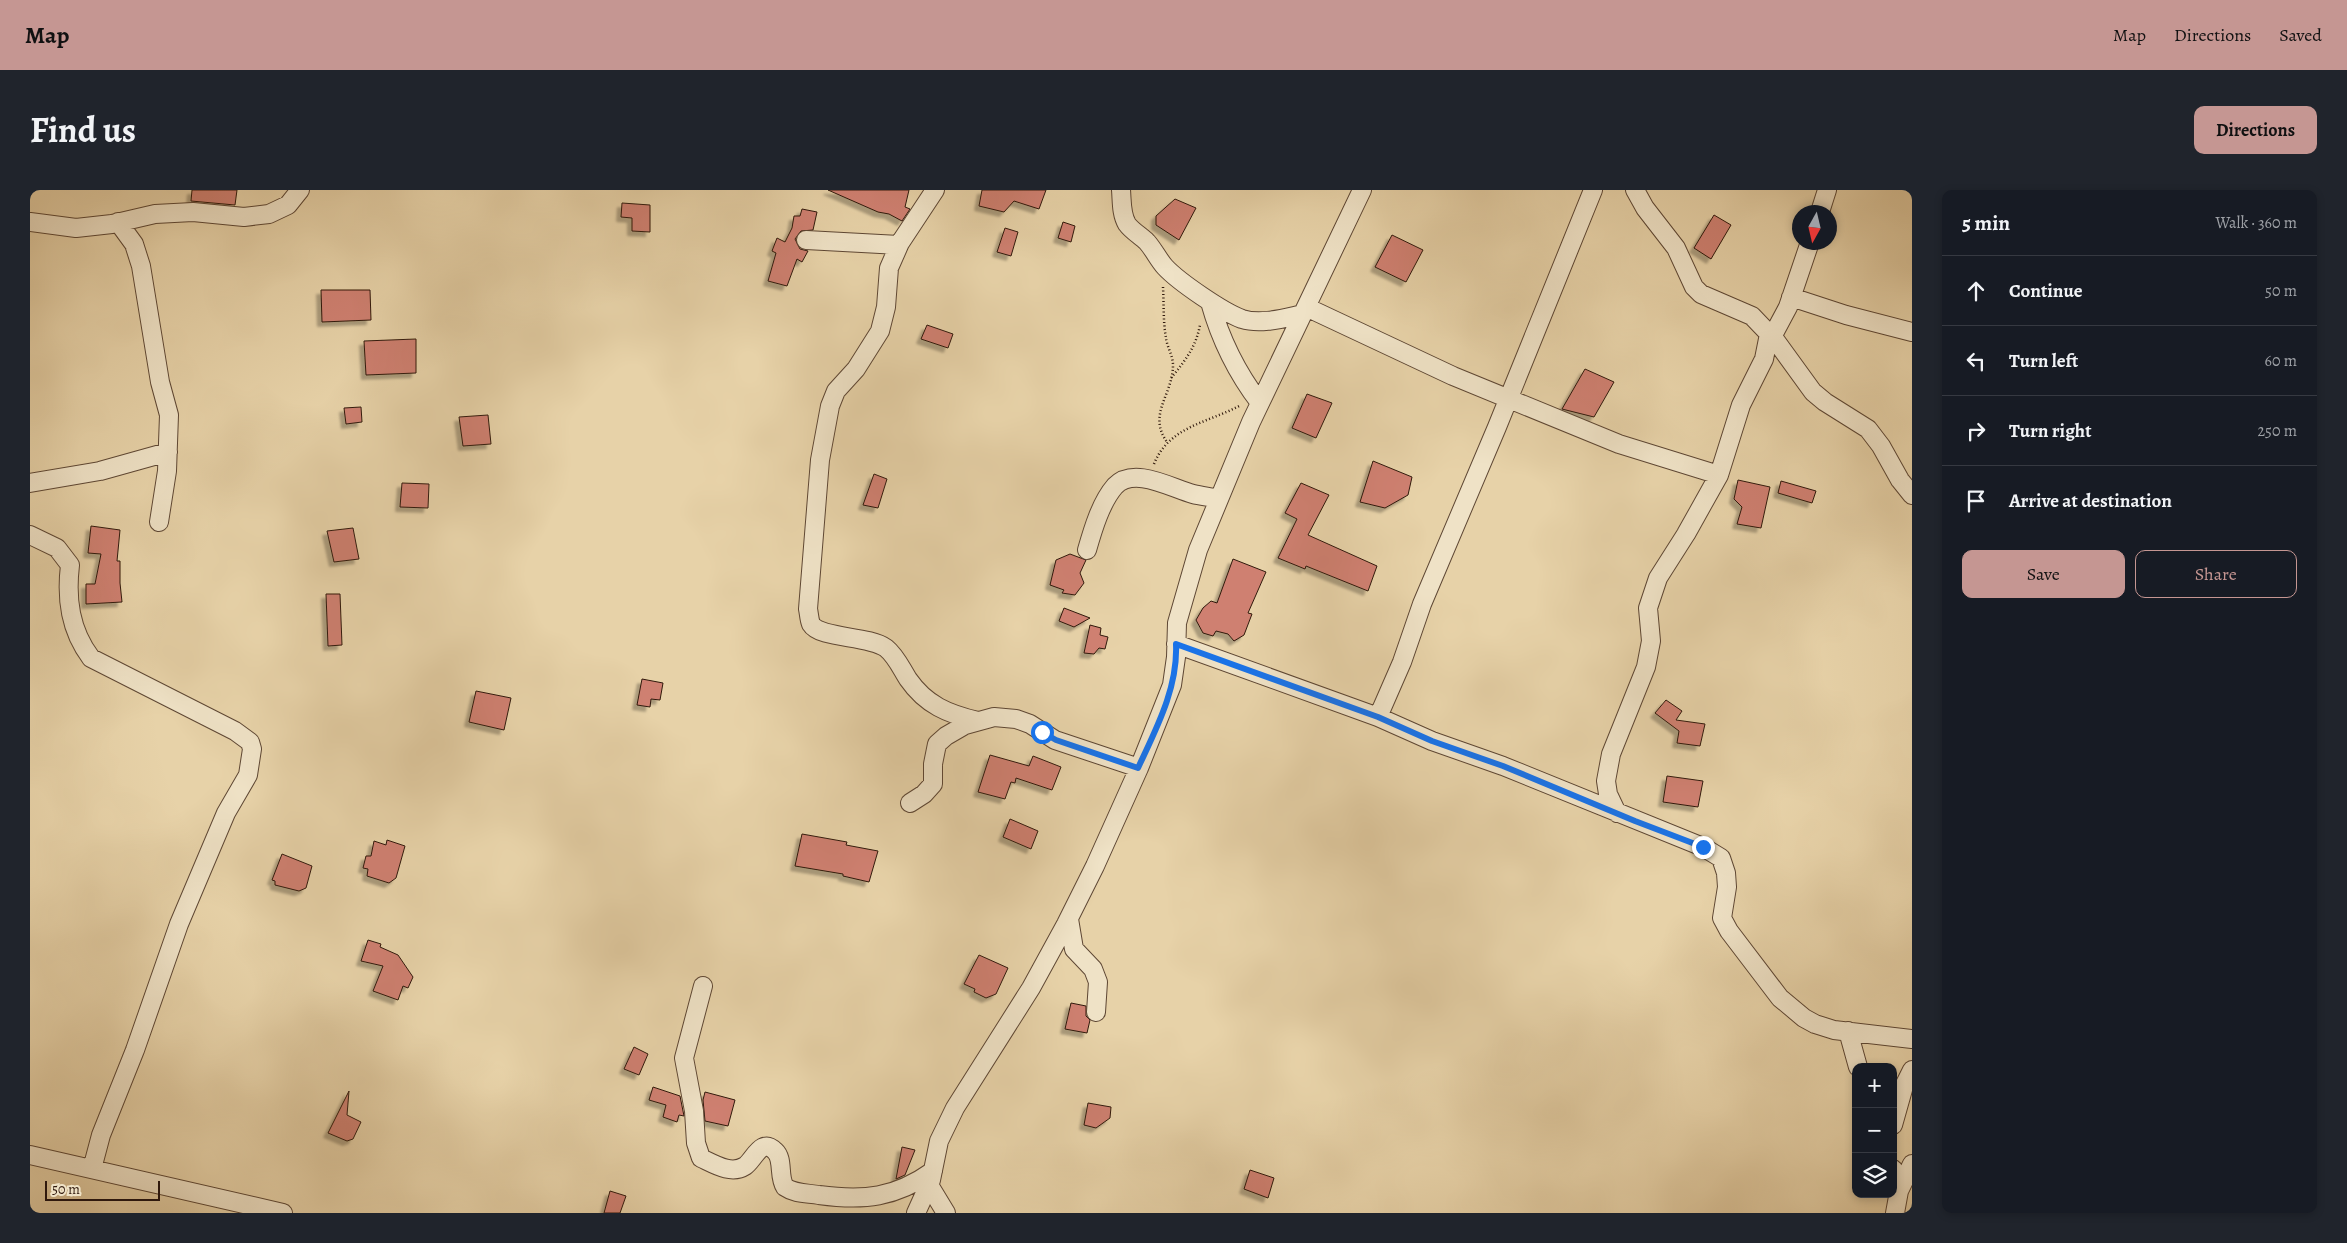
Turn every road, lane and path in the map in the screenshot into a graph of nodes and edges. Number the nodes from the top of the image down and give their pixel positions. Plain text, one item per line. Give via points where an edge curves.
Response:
1 (300, 190) edge
2 (935, 190) edge
3 (1121, 190) edge
4 (1362, 190) edge
5 (1594, 190) edge
6 (1635, 190) edge
7 (1827, 190) edge
8 (1822, 205) edge
9 (30, 222) edge
10 (118, 222) junction
11 (806, 240) dead end
12 (899, 245) junction
13 (1807, 250) edge
14 (1159, 259) junction
15 (1791, 297) junction
16 (1210, 304) junction
17 (1304, 311) junction
18 (1912, 332) edge
19 (1771, 336) junction
20 (1171, 378) junction
21 (1508, 398) junction
22 (1257, 399) junction
23 (1167, 442) junction
24 (168, 452) junction
25 (1719, 475) junction
26 (1148, 480) junction
27 (30, 483) edge
28 (1912, 495) edge
29 (1219, 499) junction
30 (160, 522) dead end
31 (30, 535) edge
32 (1086, 550) dead end
33 (1176, 644) junction
34 (1378, 717) junction
35 (978, 722) junction
36 (1138, 768) junction
37 (910, 803) dead end
38 (1617, 813) junction
39 (1068, 919) junction
40 (704, 986) dead end
41 (1096, 1012) dead end
42 (1848, 1031) junction
43 (1912, 1040) edge
44 (1857, 1063) edge
45 (1912, 1070) edge
46 (1897, 1111) edge
47 (30, 1156) edge
48 (1912, 1164) edge
49 (92, 1169) junction
50 (931, 1178) junction
51 (1897, 1181) edge
52 (1900, 1190) junction
53 (283, 1213) edge
54 (916, 1213) edge
55 (946, 1213) edge
56 (1895, 1213) edge

1 - 10 street via 288,205 269,214 155,214
2 - 12 street
3 - 14 street via 1122,211 1127,224 1148,243
4 - 17 street
5 - 21 street
6 - 19 street via 1676,248 1694,287 1701,294 1752,316
7 - 8 street
9 - 10 street via 76,228
10 - 24 street via 134,244 141,266 160,382 169,415
11 - 12 street
12 - 35 street via 889,268 886,307 880,331 856,369 836,391 830,406 820,460 808,609 818,631 868,640 885,648 932,705 954,716
13 - 15 street
14 - 16 street
14 - 20 path via 1164,329 1173,364
15 - 18 street
15 - 19 street
16 - 17 street via 1250,321 1266,321
16 - 20 path via 1202,314 1191,353
16 - 22 street via 1220,335
17 - 21 street
17 - 22 street
19 - 25 street via 1764,359 1741,405
19 - 28 street via 1813,392 1868,429
20 - 23 path via 1158,420
21 - 25 street via 1619,444
21 - 34 street
22 - 23 path via 1188,426
22 - 29 street
23 - 26 path via 1158,452
24 - 27 street via 100,471
24 - 30 street
25 - 38 street via 1658,578 1648,608 1651,641 1646,667 1611,754 1606,781
26 - 29 street
26 - 32 street via 1131,478 1116,485
29 - 33 street via 1185,590
31 - 49 street via 57,548 70,565 67,592 70,613 91,658 235,731 250,742 252,748 248,775 226,813 179,924 101,1135
33 - 34 street
33 - 36 street via 1172,685
34 - 38 street
35 - 36 street via 994,717 1016,719 1056,740
35 - 37 street via 965,725 937,744 933,784
36 - 39 street
38 - 42 street via 1703,847 1721,858 1727,887 1722,918 1729,931 1780,998 1815,1024
39 - 41 street via 1074,949 1093,969 1098,982
39 - 50 street via 1031,988 955,1108 939,1141
40 - 50 street via 684,1058 701,1158 718,1167 732,1169 745,1166 762,1147 769,1148 777,1152 785,1187 800,1193 839,1197 871,1198
42 - 43 street
42 - 44 street
45 - 46 street
47 - 49 street
48 - 52 street
49 - 53 street
50 - 54 street
50 - 55 street
51 - 52 street
52 - 56 street

